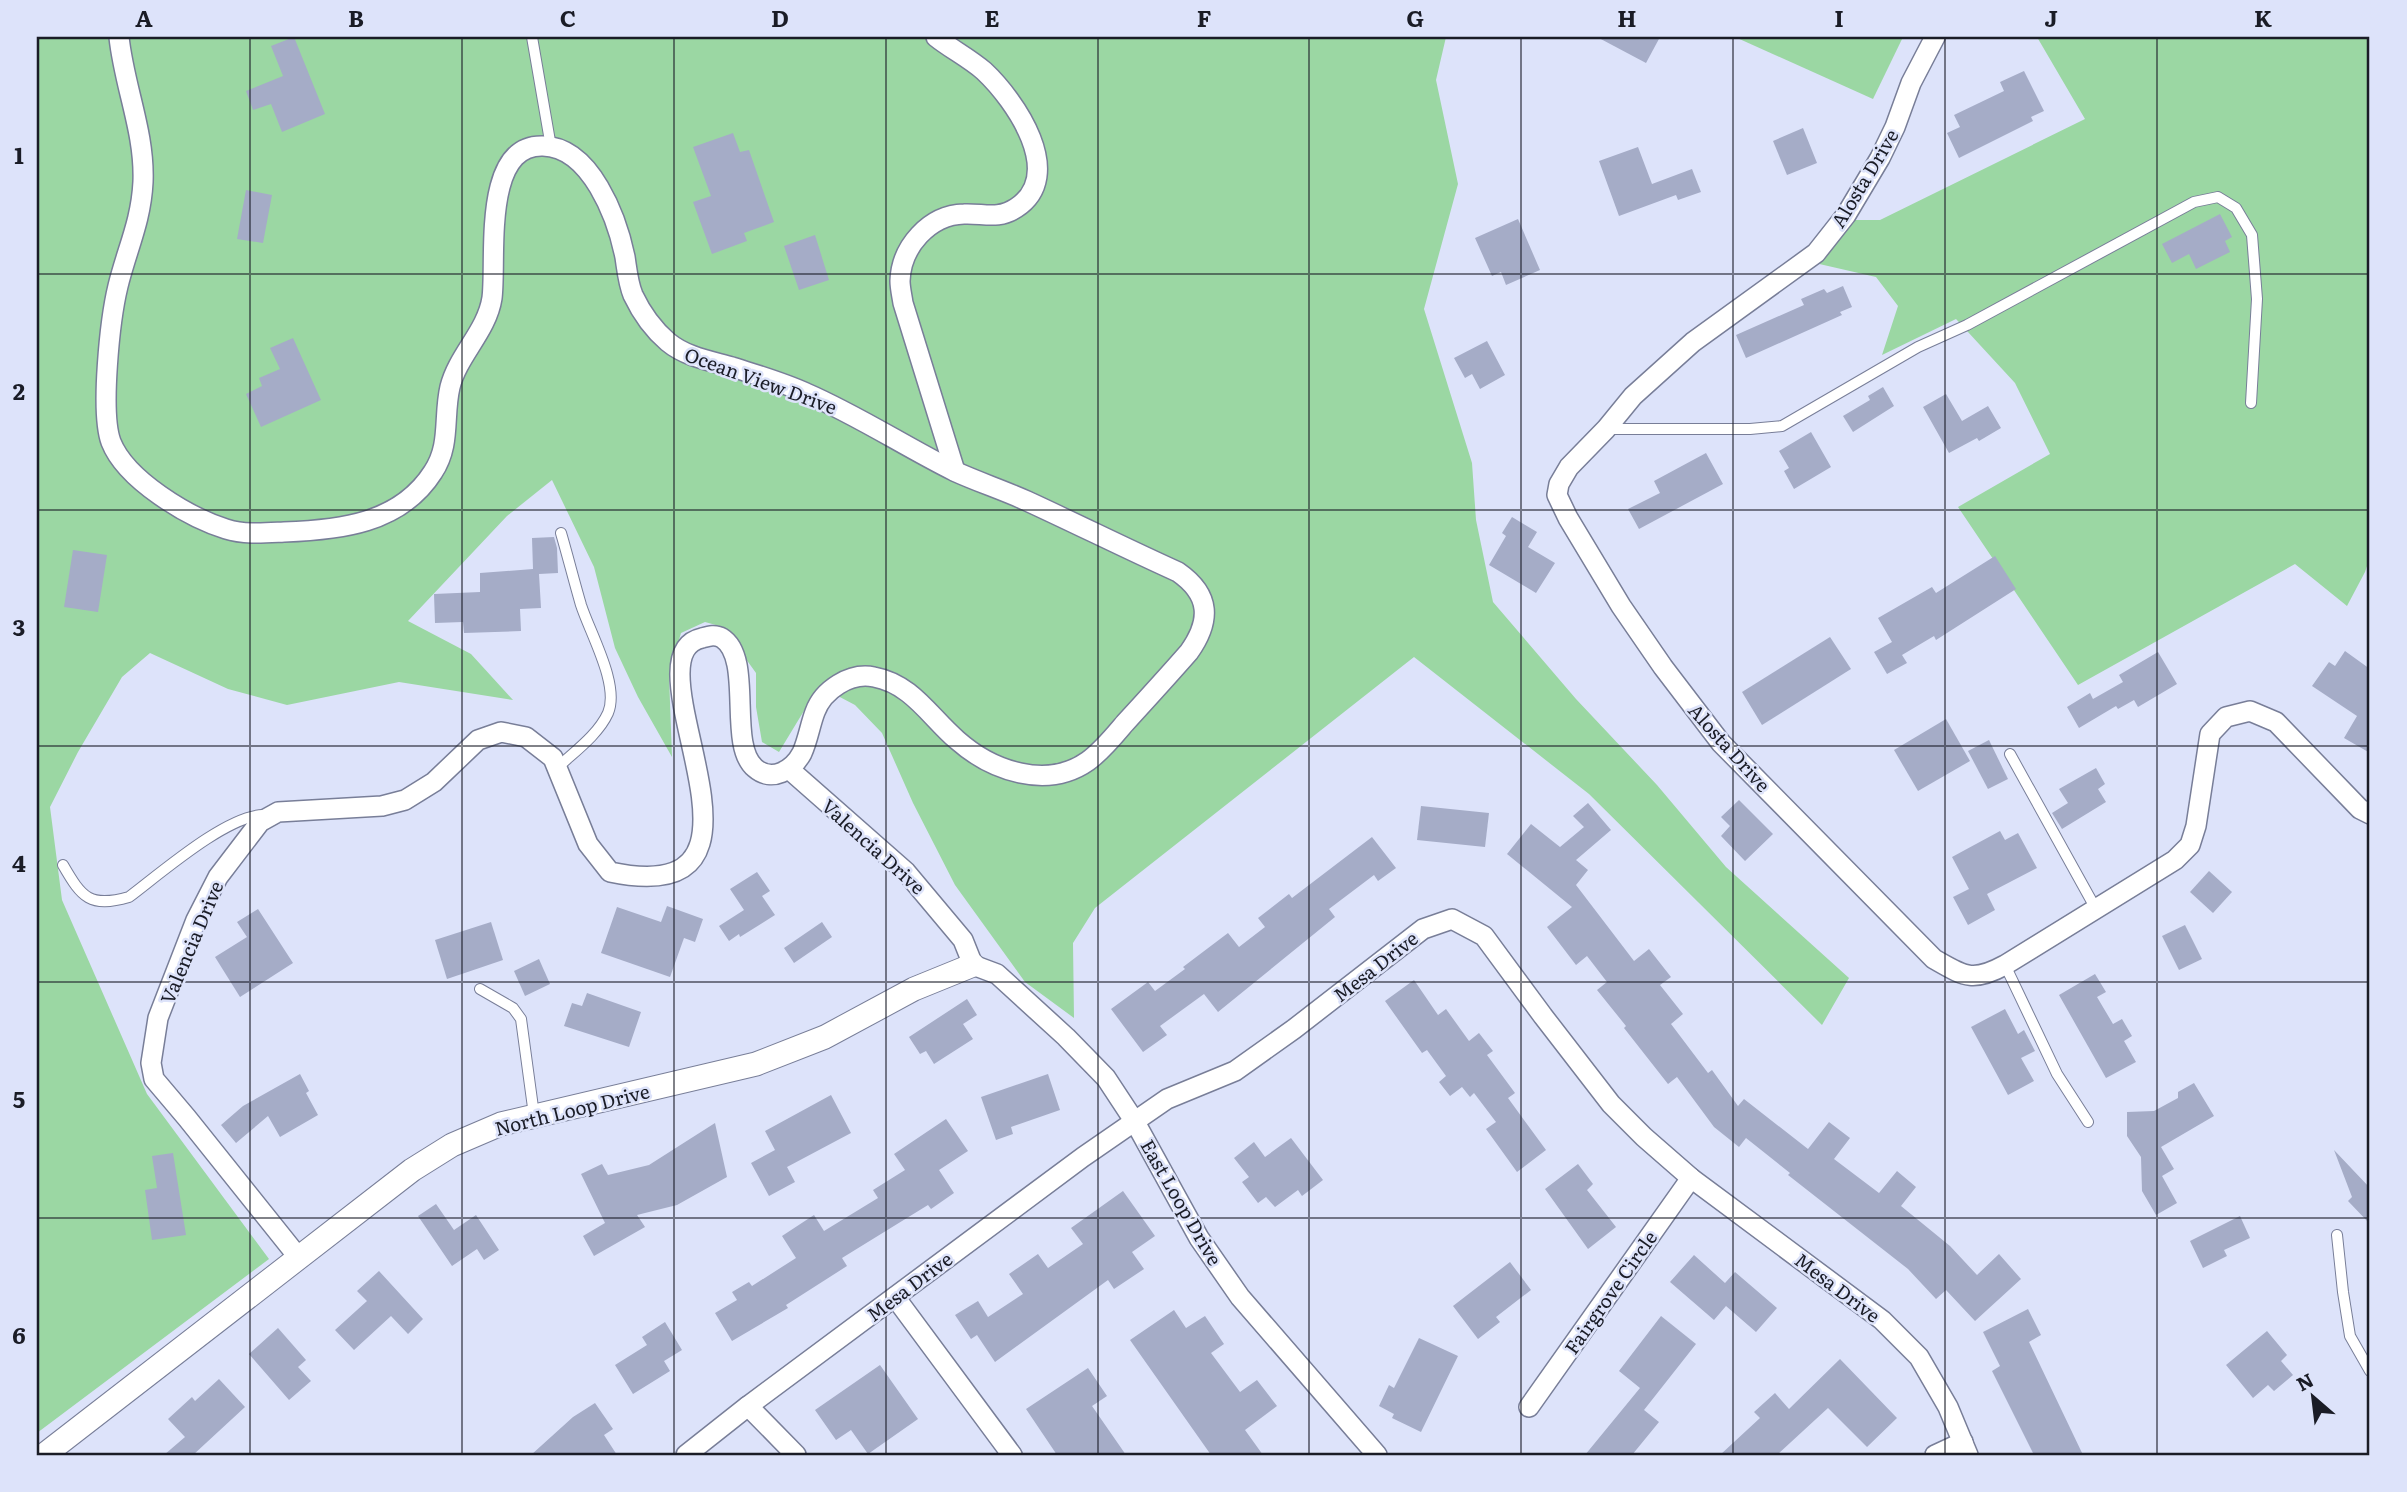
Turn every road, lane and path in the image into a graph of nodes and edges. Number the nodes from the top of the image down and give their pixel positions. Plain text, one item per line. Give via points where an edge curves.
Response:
1 (119, 37) edge
2 (532, 37) edge
3 (936, 37) edge
4 (1935, 37) edge
5 (551, 147) junction
6 (2251, 403) dead end
7 (1606, 429) junction
8 (955, 471) junction
9 (561, 533) dead end
10 (2010, 754) dead end
11 (556, 768) junction
12 (789, 769) junction
13 (2370, 814) edge
14 (268, 817) junction
15 (63, 865) dead end
16 (2096, 909) junction
17 (973, 965) junction
18 (2005, 965) junction
19 (481, 989) dead end
20 (534, 1115) junction
21 (1135, 1122) junction
22 (2088, 1122) dead end
23 (1691, 1178) junction
24 (2337, 1235) dead end
25 (299, 1258) junction
26 (895, 1297) junction
27 (2370, 1371) edge
28 (748, 1406) junction
29 (1529, 1407) dead end
30 (1965, 1449) edge
31 (44, 1455) edge
32 (686, 1455) edge
33 (796, 1455) edge
34 (1012, 1455) edge
35 (1377, 1455) edge
36 (1935, 1455) edge

1 - 5 street via 139,129 143,180 136,232 114,304 105,416 108,435 115,452 143,483 225,529 263,533 332,530 371,520 422,486 442,454 450,386 458,365 489,312 500,183 513,159 538,145
2 - 5 lane
3 - 8 street via 1000,88 1030,137 1038,169 1028,198 1016,208 1003,215 966,214 936,221 922,232 904,260 900,281 903,303
4 - 7 street, Alosta Drive via 1880,158 1846,215 1816,253 1693,342 1633,396
5 - 8 street, Ocean View Drive via 577,159 592,174 617,227 635,298 672,346 802,391
6 - 7 lane via 2258,299 2252,235 2236,208 2218,197 2194,202 1918,347 1782,426
7 - 18 street, Alosta Drive via 1569,467 1557,495 1621,606 1663,667 1721,743 1934,959 1968,977 1986,975
8 - 12 street, Ocean View Drive via 1184,576 1204,607 1200,636 1096,755 1072,770 1037,776 995,765 957,740 910,693 892,682 865,676 842,682 827,694 816,710 800,756
9 - 11 lane via 611,695 608,712 592,735
10 - 16 lane
11 - 12 street via 587,844 610,872 635,877 665,875 686,866 703,835 680,672 690,644 713,635 734,653 748,761 765,775
11 - 14 street via 553,758 526,737 502,732 478,740 435,782 405,800 382,806 278,812
12 - 17 street, Valencia Drive via 906,872 963,940
13 - 16 street, Alosta Drive via 2276,722 2250,711 2226,717 2210,734 2190,845 2175,860
14 - 15 lane via 235,821 129,897 112,902 94,902 82,894
14 - 25 street, Valencia Drive via 218,877 196,920 158,1018 151,1063 154,1079
16 - 18 street, Alosta Drive
17 - 20 street, North Loop Drive via 914,989 825,1037 756,1064
17 - 21 street, East Loop Drive via 997,974 1066,1037 1106,1078
18 - 22 lane via 2057,1074
19 - 20 lane via 513,1008 521,1019
20 - 25 street, North Loop Drive via 501,1124 442,1151
21 - 23 street, Mesa Drive via 1167,1099 1235,1071 1423,929 1452,919 1484,936 1611,1104
21 - 26 street, Mesa Drive
21 - 35 street, East Loop Drive via 1199,1238 1240,1297
23 - 29 street, Fairgrove Circle
23 - 30 street, Mesa Drive via 1882,1320 1919,1357 1948,1407
24 - 27 lane via 2350,1336
25 - 31 street, North Loop Drive
26 - 28 street, Mesa Drive
26 - 34 street
28 - 32 street, Mesa Drive
28 - 33 street
30 - 36 street

